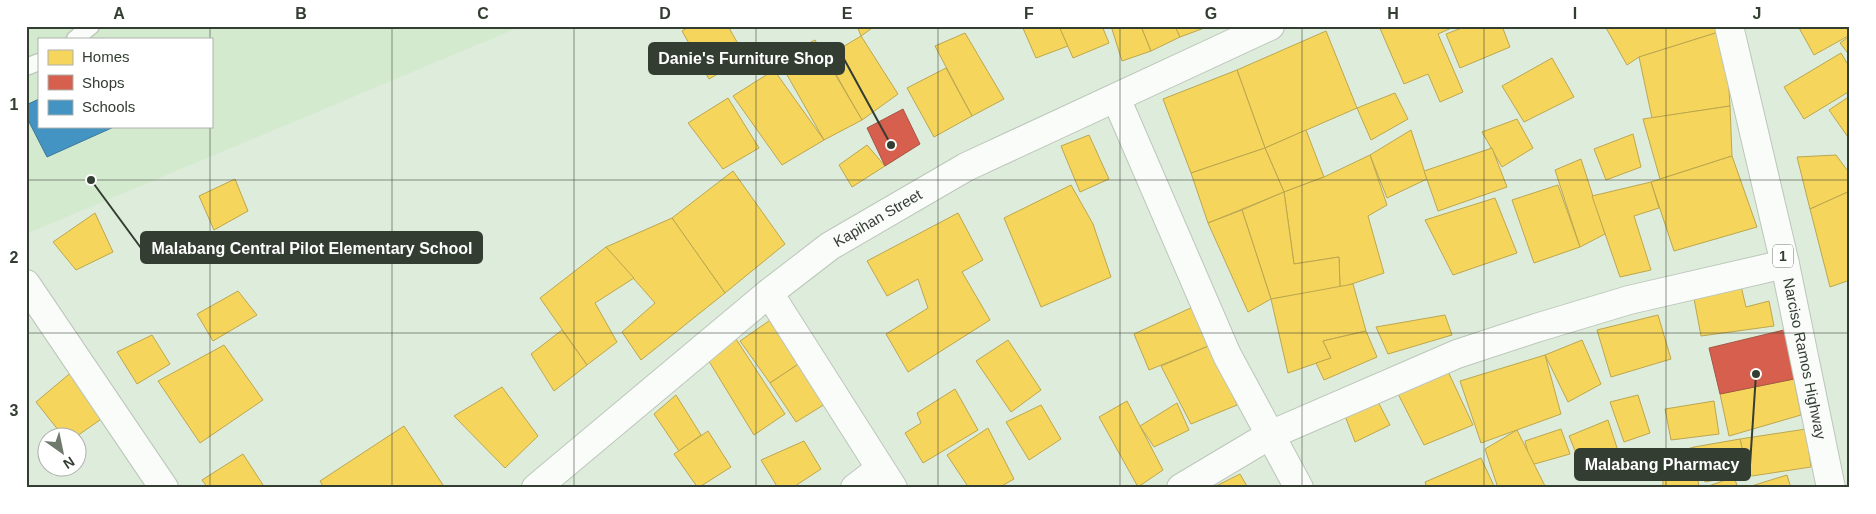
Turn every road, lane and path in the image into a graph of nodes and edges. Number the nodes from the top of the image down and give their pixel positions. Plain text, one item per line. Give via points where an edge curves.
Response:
1 (91, 26) edge
2 (1730, 26) edge
3 (1261, 28) edge
4 (77, 38) edge
5 (38, 62) edge
6 (26, 67) edge
7 (1116, 98) junction
8 (1785, 264) junction
9 (26, 284) edge
10 (769, 293) junction
11 (1270, 435) junction
12 (887, 479) edge
13 (164, 488) edge
14 (536, 488) edge
15 (855, 488) edge
16 (1181, 488) edge
17 (1299, 488) edge
18 (1831, 488) edge

1 - 4 lane
2 - 8 main road, Narciso Ramos Highway / 1
3 - 7 main road, Kapihan Street
5 - 6 lane
7 - 10 main road, Kapihan Street via 966,167 893,208 830,246
7 - 11 main road via 1208,313
8 - 11 main road via 1629,300 1457,354
8 - 18 main road, Narciso Ramos Highway / 1
9 - 13 main road
10 - 12 main road
10 - 14 main road, Kapihan Street
11 - 16 main road
11 - 17 main road
12 - 15 main road

